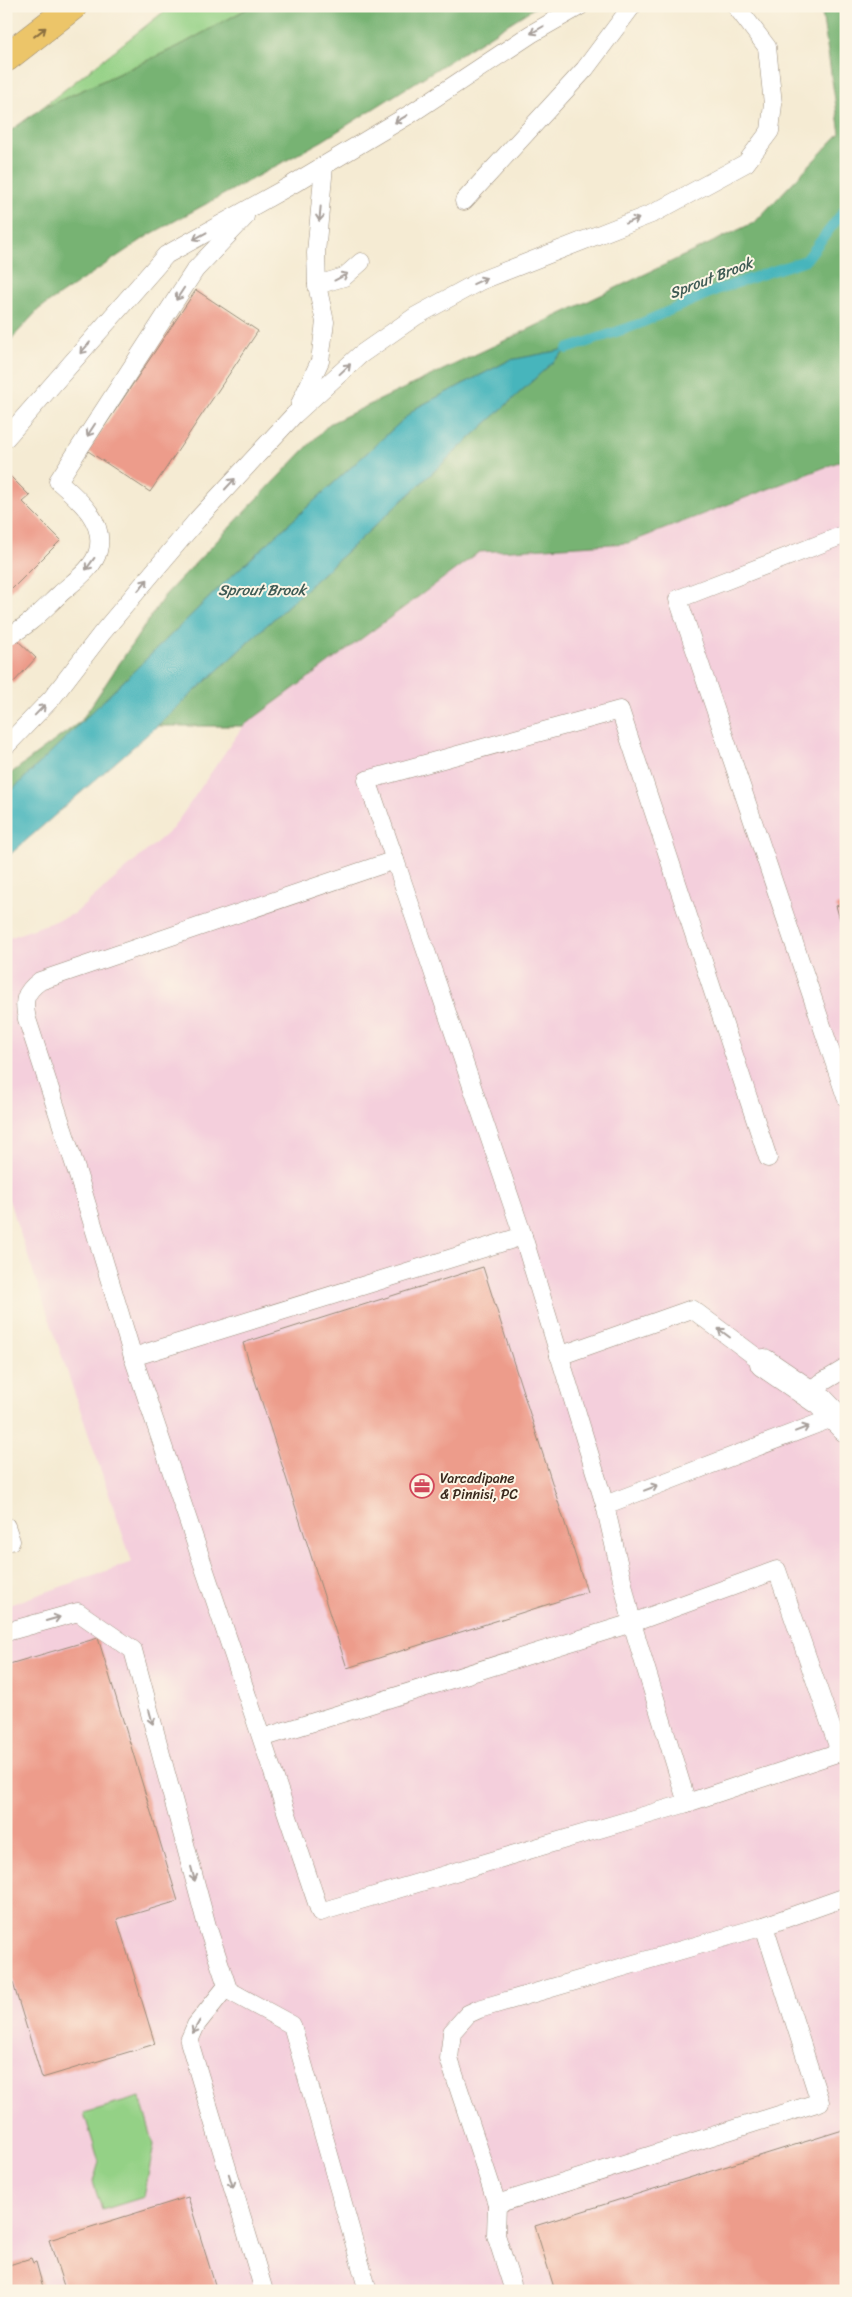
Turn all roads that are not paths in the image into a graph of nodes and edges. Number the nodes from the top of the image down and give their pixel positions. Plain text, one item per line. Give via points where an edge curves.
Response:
1 (73, 6) edge
2 (580, 6) edge
3 (632, 6) edge
4 (736, 6) edge
5 (6, 58) edge
6 (324, 166) junction
7 (464, 201) dead end
8 (258, 204) junction
9 (361, 262) dead end
10 (317, 285) junction
11 (294, 415) junction
12 (6, 438) edge
13 (846, 534) edge
14 (6, 637) edge
15 (6, 746) edge
16 (395, 860) junction
17 (846, 1097) edge
18 (768, 1158) dead end
19 (523, 1236) junction
20 (559, 1356) junction
21 (133, 1357) junction
22 (764, 1362) joint
23 (846, 1368) edge
24 (806, 1392) junction
25 (840, 1422) edge
26 (605, 1505) junction
27 (6, 1526) edge
28 (6, 1542) edge
29 (632, 1623) junction
30 (6, 1632) edge
31 (262, 1738) junction
32 (687, 1803) junction
33 (846, 1897) edge
34 (764, 1926) junction
35 (226, 1989) junction
36 (497, 2204) junction
37 (264, 2291) edge
38 (368, 2291) edge
39 (514, 2291) edge

5 -> 1 highway
2 -> 6 lane
3 - 7 lane via 585,70
11 -> 4 lane via 360,355 416,316 480,280 654,213 746,164 770,131 773,104 767,47
6 - 8 lane
6 -> 10 lane via 316,253
8 -> 12 lane via 166,255
8 -> 14 lane via 195,270 58,481 81,502 96,523 98,552 79,576 21,630
10 -> 9 lane via 344,277
10 - 11 lane via 325,322 320,361
15 -> 11 lane via 52,698 197,520
13 - 17 lane via 678,599
16 - 18 lane via 367,780 620,710
16 - 19 lane
16 - 21 lane via 40,981 29,989 24,1005 26,1019
19 - 20 lane
19 - 21 lane
22 -> 20 lane via 692,1309
20 - 26 lane
21 - 31 lane
22 - 24 street
23 - 24 lane
24 - 25 street via 822,1402
26 -> 25 lane
26 - 29 lane
27 - 28 lane via 11,1541
29 - 31 lane
29 - 32 lane
29 - 32 lane via 777,1570 840,1752
30 -> 35 lane via 78,1612 133,1650
31 - 32 lane via 320,1912
33 - 34 lane
34 - 36 lane via 479,2009 458,2023 452,2032 449,2059
34 - 36 lane via 820,2102
35 -> 37 lane via 196,2025 189,2041
35 - 38 lane via 292,2025
36 - 39 lane via 496,2234

